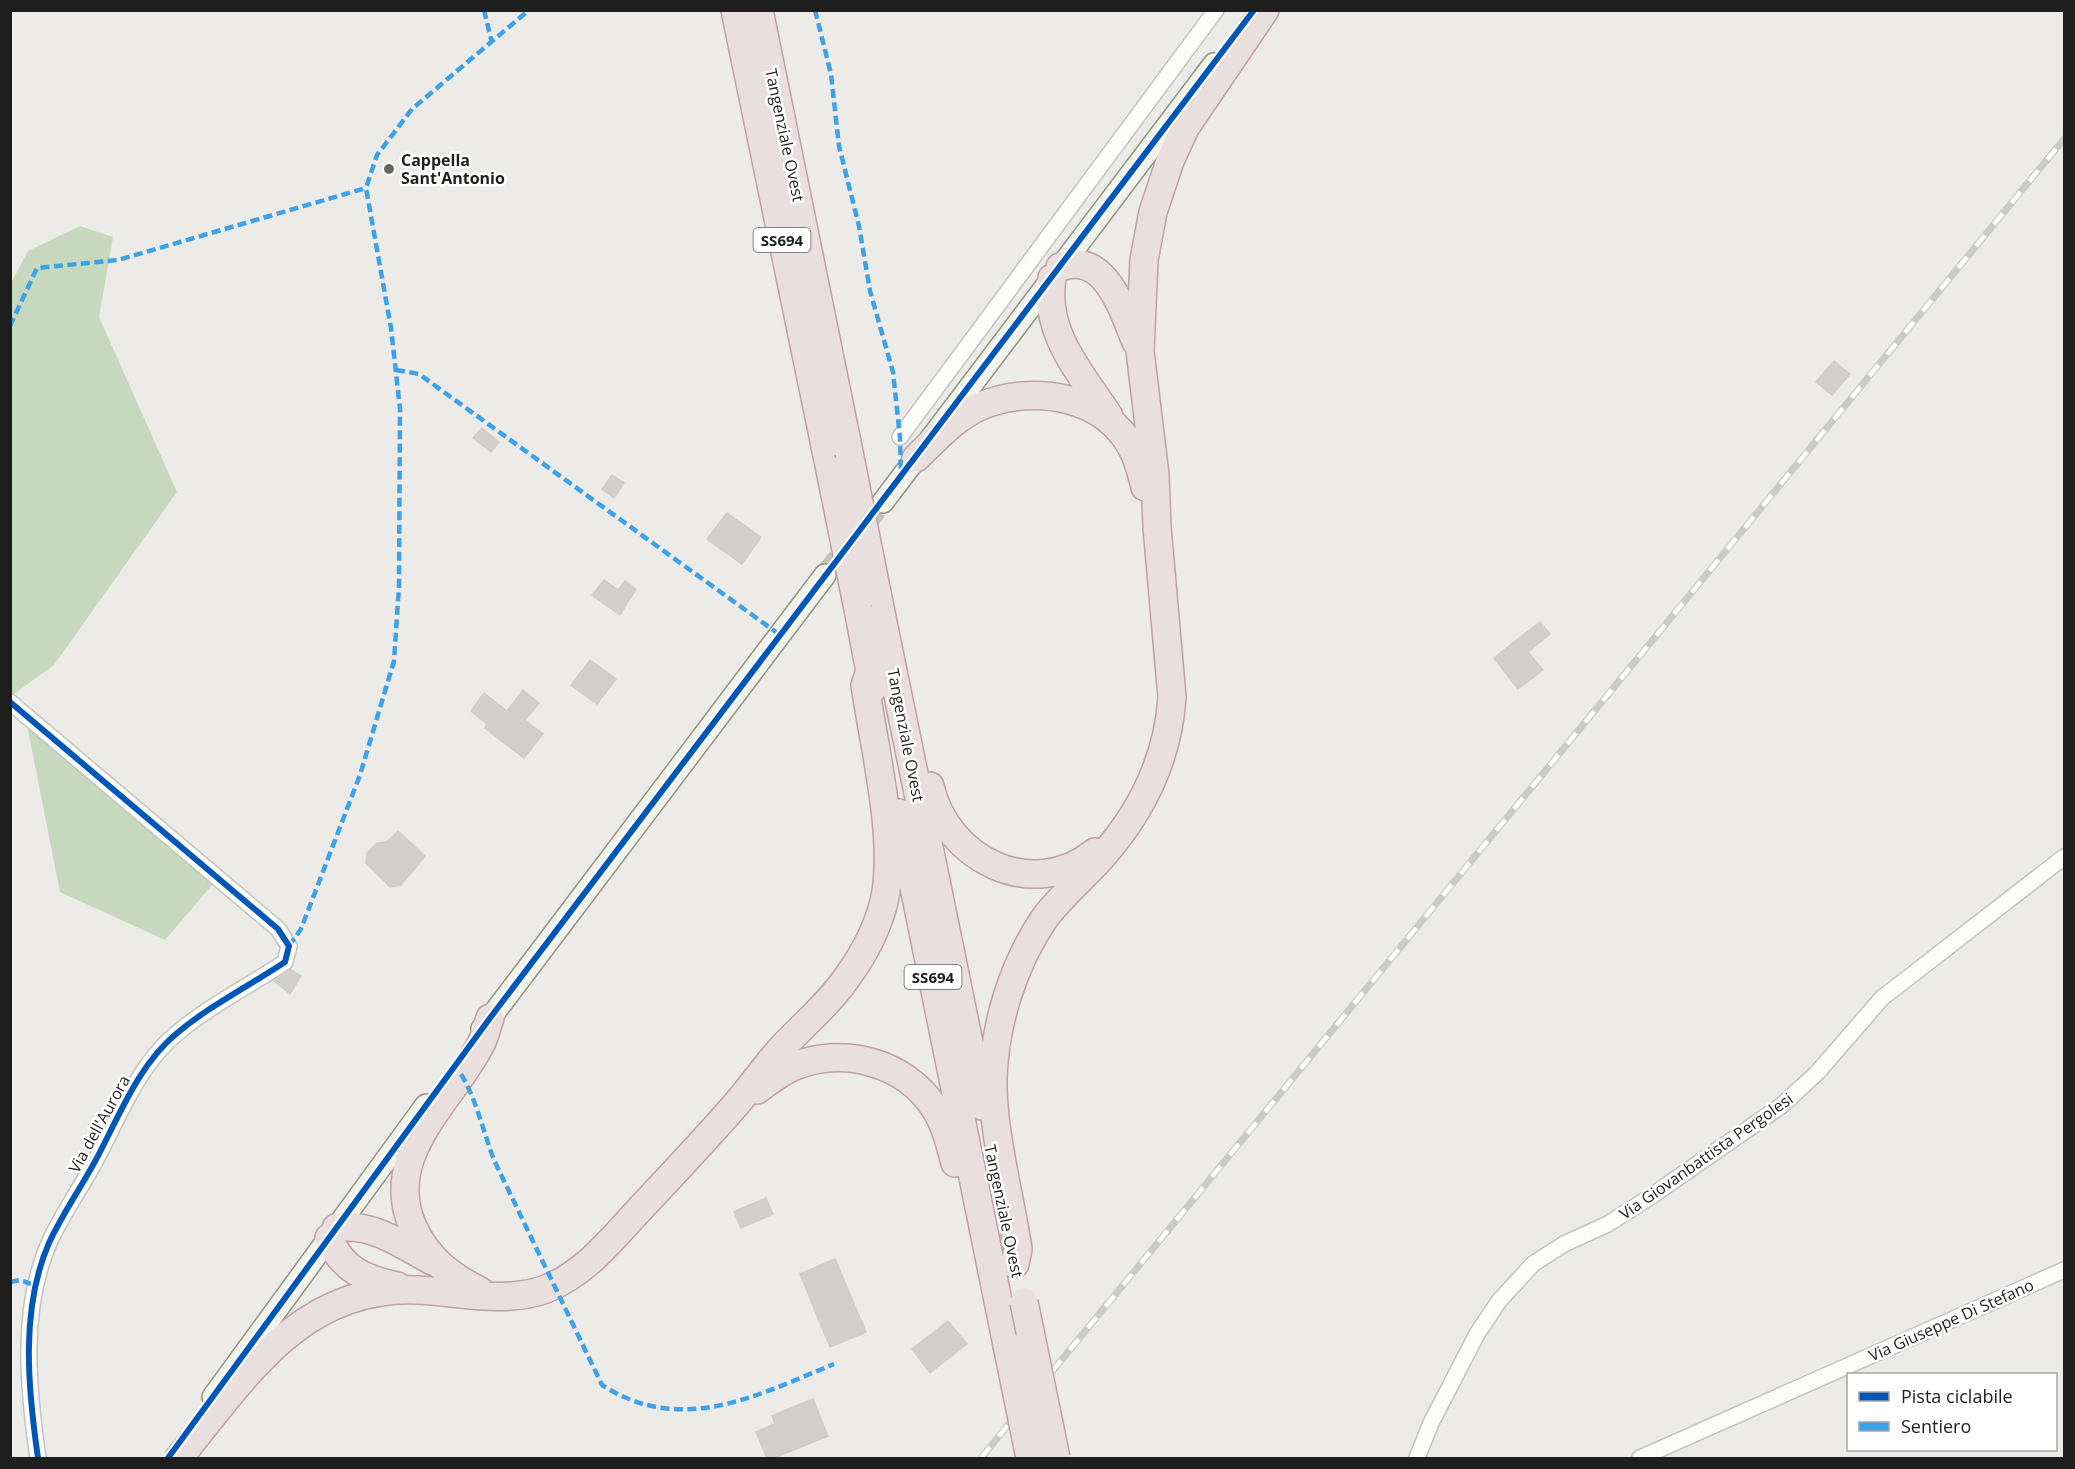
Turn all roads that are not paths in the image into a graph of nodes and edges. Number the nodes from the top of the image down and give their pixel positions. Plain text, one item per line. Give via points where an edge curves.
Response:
1 (735, 10) edge
2 (759, 10) edge
3 (1216, 10) edge
4 (1254, 10) edge
5 (1265, 10) edge
6 (1056, 272) junction
7 (1140, 351) junction
8 (1118, 431) junction
9 (908, 447) junction
10 (839, 461) junction
11 (883, 502) tunnel mouth
12 (1157, 527) junction
13 (825, 575) tunnel mouth
14 (867, 601) junction
15 (870, 671) junction
16 (10, 702) edge
17 (1129, 824) junction
18 (2064, 857) edge
19 (490, 1018) junction
20 (734, 1107) junction
21 (332, 1233) junction
22 (439, 1264) junction
23 (1015, 1264) junction
24 (2064, 1270) edge
25 (419, 1290) junction
26 (490, 1296) junction
27 (1013, 1310) junction
28 (38, 1458) edge
29 (168, 1458) edge
30 (179, 1458) edge
31 (1030, 1458) edge
32 (1056, 1458) edge
33 (1417, 1458) edge
34 (1640, 1458) edge

1 - 10 highway, Tangenziale Ovest / SS694
2 - 10 highway, Tangenziale Ovest / SS694
3 - 9 street
4 - 6 street
5 - 7 highway via 1205,94 1170,160 1143,260
6 - 7 highway via 1071,263 1093,267 1115,295
6 - 8 highway via 1050,302 1059,336 1069,358
6 - 9 street
7 - 12 highway via 1155,475
8 - 9 highway via 1081,404 1053,395 1027,395 980,406
8 - 12 highway via 1133,450
9 - 11 street
10 - 14 highway, Tangenziale Ovest / SS694, bridge
12 - 17 highway via 1172,697 1170,719 1154,781
13 - 19 street
14 - 15 highway, Tangenziale Ovest / SS694
14 - 17 highway via 893,621 932,796 944,824 966,848 988,863 1017,873 1044,873 1089,857
14 - 23 highway, Tangenziale Ovest / SS694
15 - 20 highway via 865,685 887,832 884,900 871,937 846,979 778,1052
15 - 27 highway, Tangenziale Ovest / SS694
16 - 28 street, Via dell'Aurora via 278,929 289,946 285,962 174,1035 151,1062 130,1091 49,1244 34,1285 30,1352
17 - 23 highway via 1045,918 1028,946 1004,1007 993,1078 1018,1249
18 - 33 street, Via Giovanbattista Pergolesi via 1882,998 1817,1073 1781,1106 1633,1208 1533,1264 1499,1301 1477,1334
19 - 21 street
19 - 22 highway via 481,1044 419,1136 408,1161 404,1187 408,1215 426,1250
20 - 26 highway via 583,1268 545,1289
20 - 27 highway via 795,1066 827,1058 855,1058 885,1067 912,1083 934,1107 947,1133 990,1297
21 - 22 highway via 349,1226 382,1234
21 - 25 highway via 335,1254 356,1274
21 - 29 street
22 - 26 highway via 459,1281
23 - 27 highway, Tangenziale Ovest / SS694
24 - 34 street, Via Giuseppe Di Stefano
25 - 26 highway
25 - 30 highway via 390,1289 356,1297 299,1323 256,1363
27 - 31 highway, Tangenziale Ovest / SS694, bridge via 1007,1345
27 - 32 highway, Tangenziale Ovest / SS694, bridge

